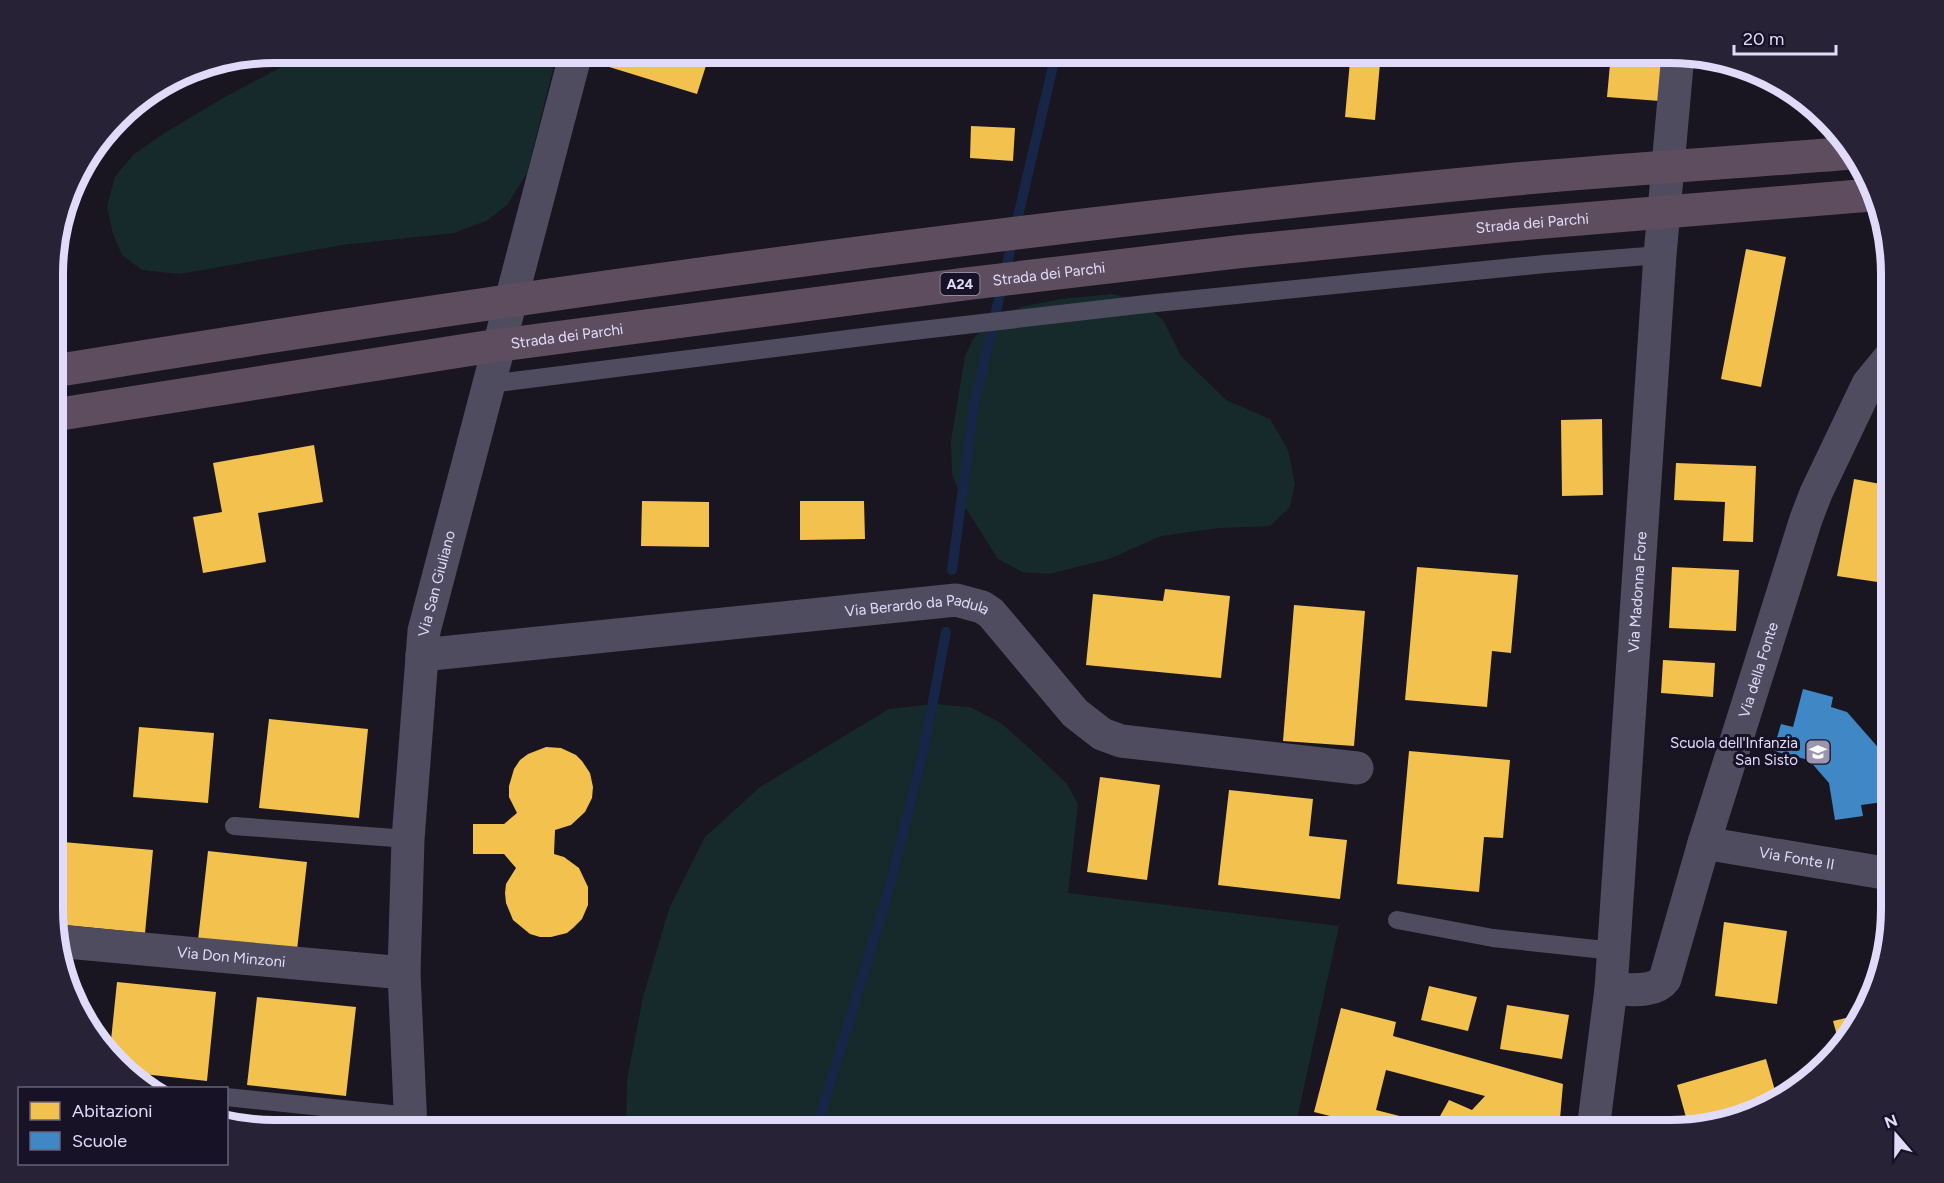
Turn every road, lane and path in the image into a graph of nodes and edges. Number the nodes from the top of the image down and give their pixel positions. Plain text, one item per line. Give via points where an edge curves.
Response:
1 (573, 63) edge
2 (1677, 63) edge
3 (1843, 154) edge
4 (1866, 195) edge
5 (1660, 255) junction
6 (1881, 368) edge
7 (63, 370) edge
8 (489, 384) junction
9 (63, 414) edge
10 (422, 655) junction
11 (1357, 768) dead end
12 (234, 826) dead end
13 (408, 839) junction
14 (1704, 843) junction
15 (1881, 872) edge
16 (1397, 920) dead end
17 (66, 942) edge
18 (1614, 951) junction
19 (404, 973) junction
20 (1611, 989) junction
21 (228, 1097) edge
22 (390, 1120) edge
23 (411, 1120) edge
24 (1594, 1120) edge

1 - 8 street, Via San Giuliano
2 - 5 street, Via Madonna Fore
3 - 7 highway, bridge via 1517,179 944,242 469,306
4 - 9 highway, Strada dei Parchi / A24, bridge via 1498,226 965,284 486,347
5 - 8 lane via 1146,304
5 - 18 street, Via Madonna Fore
6 - 14 street, Via della Fonte via 1868,384 1809,510
8 - 10 street, Via San Giuliano via 429,609
10 - 11 street, Via Berardo da Padula via 956,600 982,606 991,613 1075,713 1102,734 1121,741
10 - 13 street, Via San Giuliano
12 - 13 lane
13 - 19 street, Via San Giuliano
14 - 15 street, Via Fonte II
14 - 20 street, Via della Fonte via 1663,982 1646,989
16 - 18 lane via 1493,938
17 - 19 street, Via Don Minzoni
18 - 20 street, Via Madonna Fore
19 - 23 street, Via San Giuliano
20 - 24 street, Via Madonna Fore
21 - 22 lane

